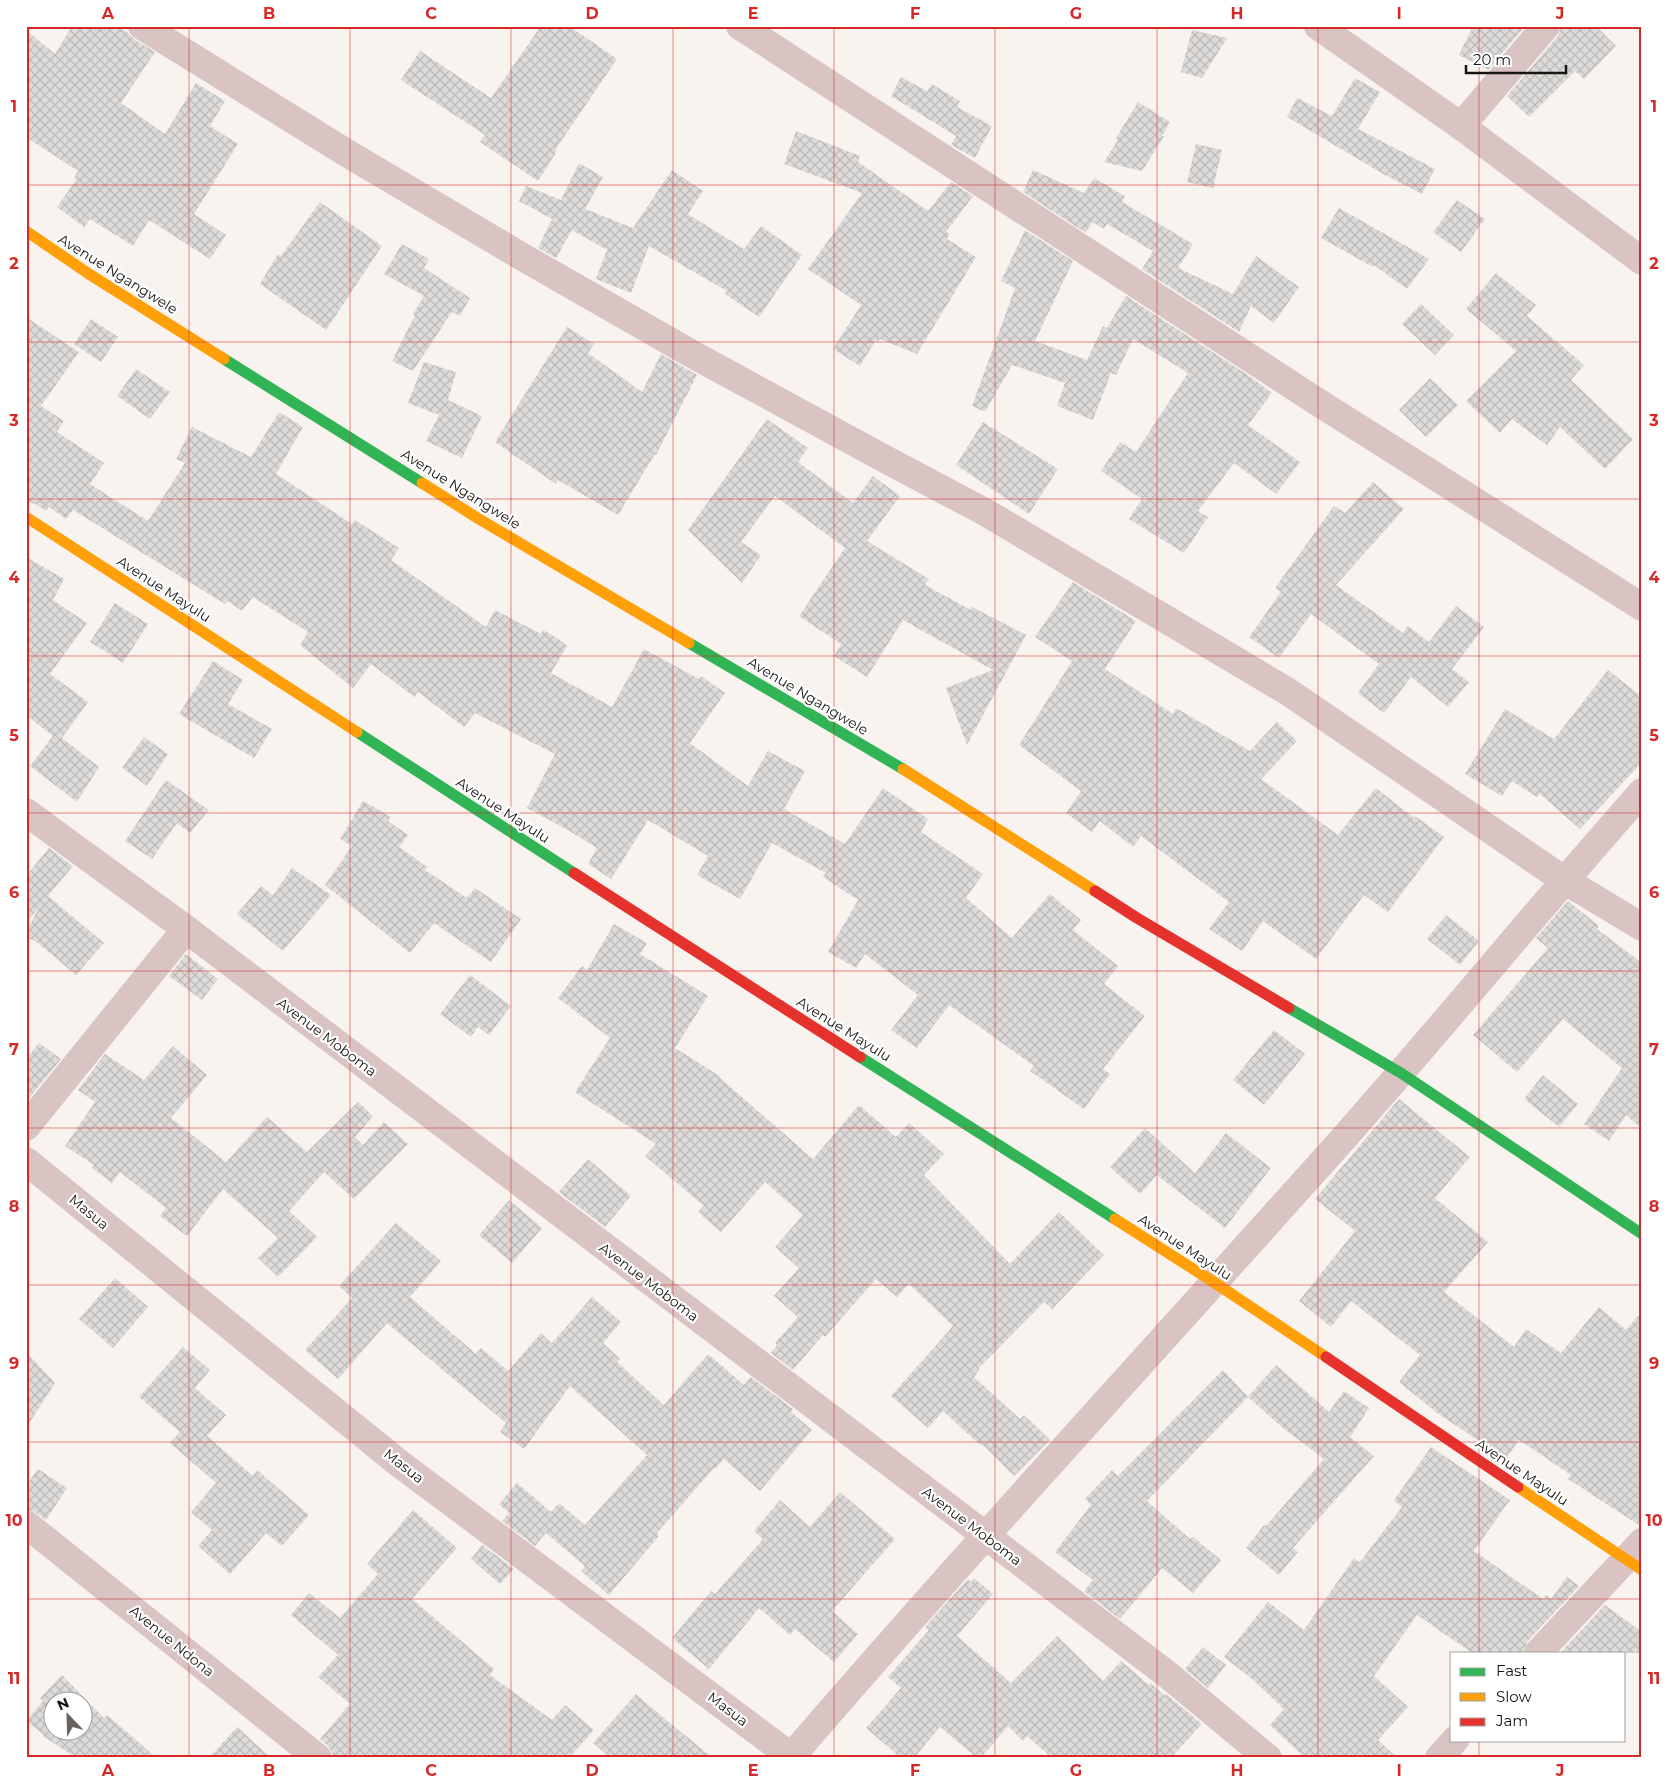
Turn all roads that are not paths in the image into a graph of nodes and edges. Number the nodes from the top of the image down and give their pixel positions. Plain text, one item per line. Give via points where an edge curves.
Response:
1 (142, 26) edge
2 (740, 26) edge
3 (1318, 26) edge
4 (1546, 26) edge
5 (1461, 126) junction
6 (26, 231) edge
7 (1642, 261) edge
8 (26, 517) edge
9 (1642, 607) edge
10 (1642, 792) edge
11 (26, 812) edge
12 (1564, 880) junction
13 (1642, 927) edge
14 (186, 929) junction
15 (1401, 1073) junction
16 (26, 1127) edge
17 (26, 1160) edge
18 (1642, 1234) edge
19 (1215, 1283) junction
20 (26, 1524) edge
21 (986, 1536) junction
22 (1636, 1557) edge
23 (1539, 1652) edge
24 (1454, 1742) edge
25 (791, 1757) edge
26 (318, 1758) edge
27 (1268, 1758) edge
28 (1439, 1758) edge

1 - 12 street via 344,152 526,259 885,460 985,512 1287,690
2 - 9 street via 1305,394
3 - 5 street
4 - 5 street
5 - 7 street
6 - 15 street, Avenue Ngangwele via 88,274 479,519 887,759 1137,918
8 - 19 street, Avenue Mayulu via 658,928
10 - 12 street
11 - 14 street, Avenue Moboma
12 - 13 street
12 - 15 street
14 - 16 street
14 - 21 street, Avenue Moboma
15 - 18 street, Avenue Ngangwele
15 - 19 street
17 - 25 street, Masua via 400,1464
19 - 21 street
19 - 22 street, Avenue Mayulu
20 - 26 street, Avenue Ndona
21 - 25 street
21 - 27 street, Avenue Moboma via 1168,1675
22 - 23 street
24 - 28 street

